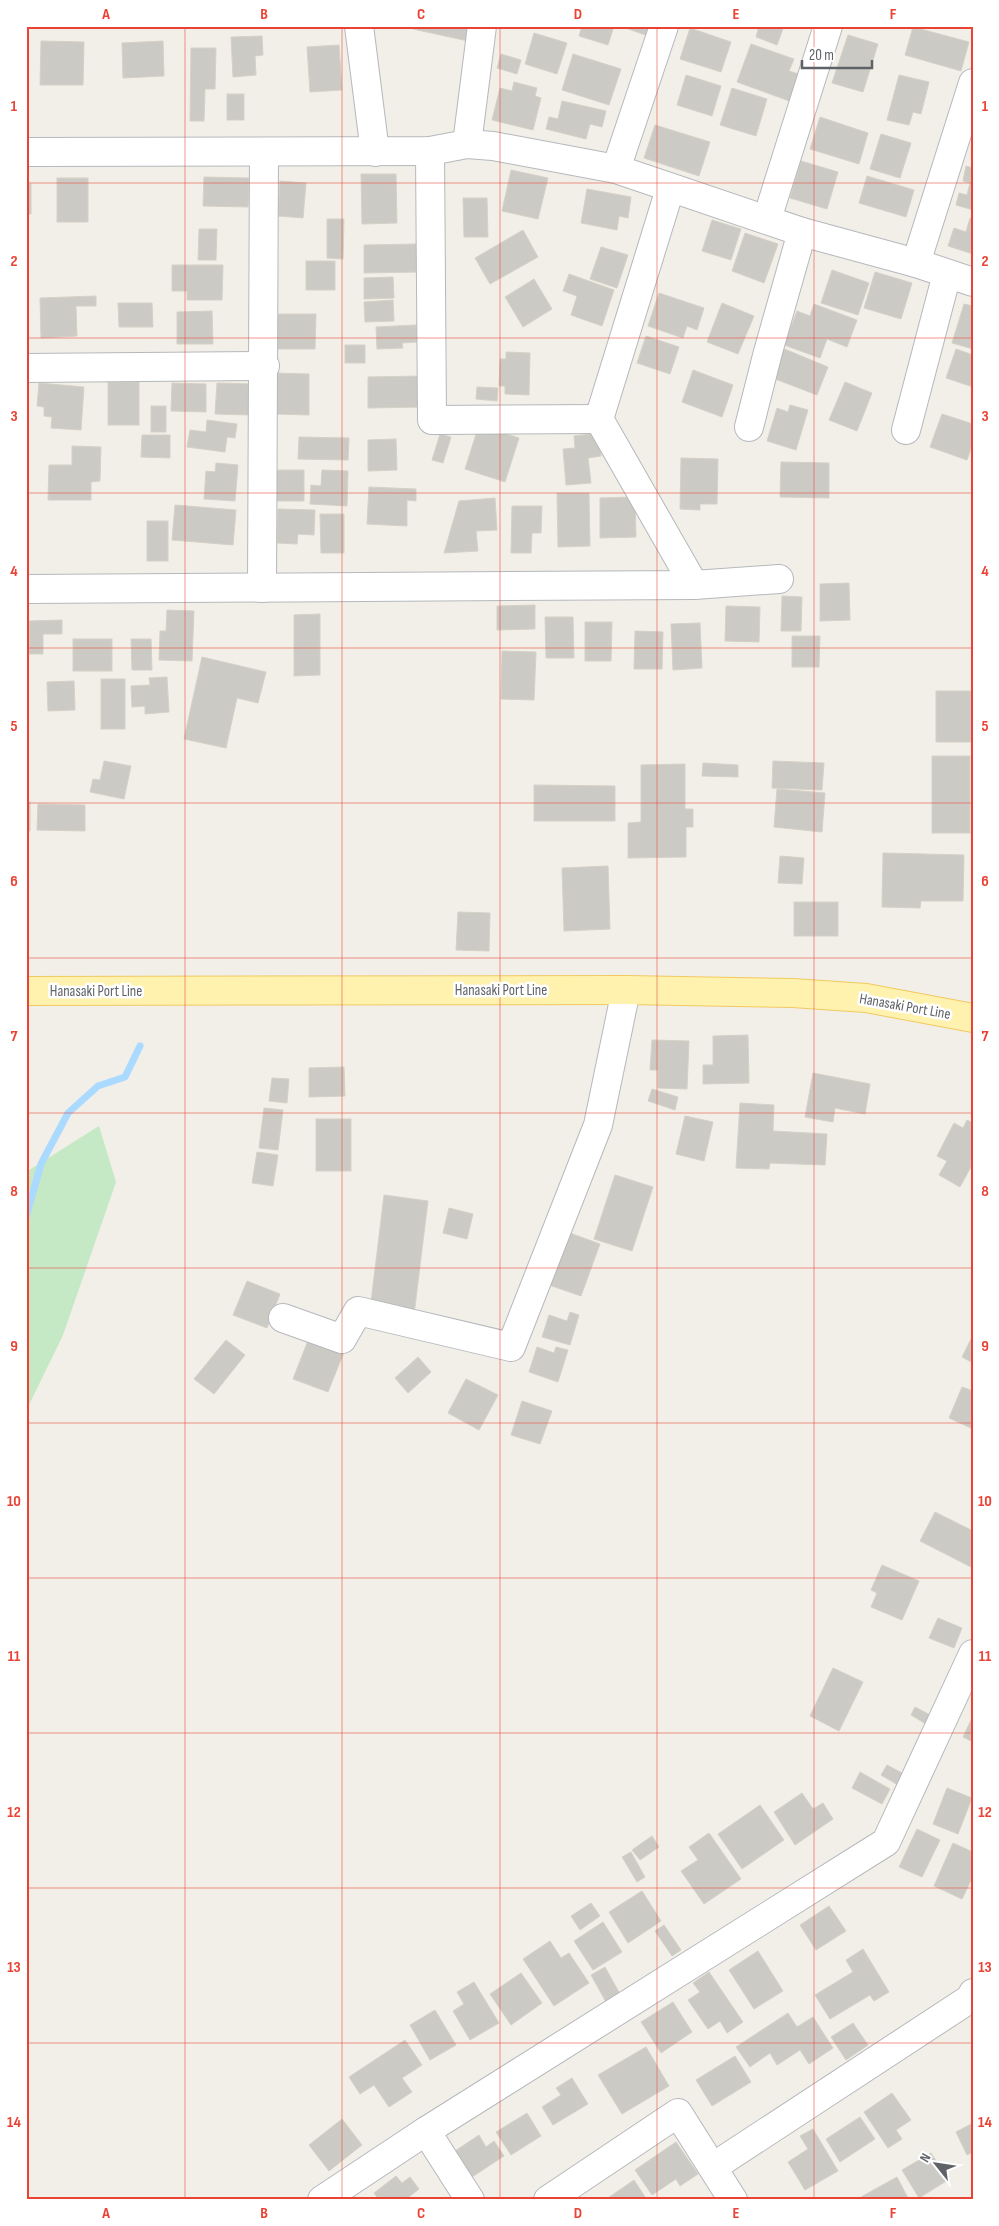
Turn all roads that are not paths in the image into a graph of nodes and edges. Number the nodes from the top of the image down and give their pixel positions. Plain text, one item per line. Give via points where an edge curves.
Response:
1 (359, 26) edge
2 (482, 26) edge
3 (664, 26) edge
4 (828, 26) edge
5 (973, 83) edge
6 (467, 144) junction
7 (430, 151) junction
8 (26, 152) edge
9 (264, 152) junction
10 (375, 152) junction
11 (616, 169) junction
12 (670, 189) junction
13 (767, 218) junction
14 (802, 232) junction
15 (916, 263) junction
16 (947, 274) junction
17 (973, 282) edge
18 (265, 366) junction
19 (26, 368) edge
20 (599, 419) junction
21 (750, 426) dead end
22 (906, 430) dead end
23 (778, 580) dead end
24 (694, 585) junction
25 (262, 588) junction
26 (26, 589) edge
27 (626, 990) junction
28 (26, 991) edge
29 (973, 1018) edge
30 (283, 1318) dead end
31 (973, 1654) edge
32 (973, 1993) edge
33 (426, 2131) junction
34 (713, 2167) junction
35 (322, 2200) edge
36 (470, 2200) edge
37 (548, 2200) edge
38 (733, 2200) edge

1 - 10 street
2 - 6 street
3 - 11 street
4 - 13 street
5 - 15 street
6 - 7 street
6 - 11 street
7 - 10 street
7 - 20 street via 432,420
8 - 9 street
9 - 10 street
9 - 18 street
11 - 12 street
12 - 13 street
12 - 20 street
13 - 14 street
14 - 15 street
14 - 21 street
15 - 16 street
16 - 17 street
16 - 22 street
18 - 19 street
18 - 25 street
20 - 24 street
23 - 24 street
24 - 25 street
25 - 26 street
27 - 28 main road, Hanasaki Port Line
27 - 29 main road, Hanasaki Port Line via 793,992 866,998
27 - 30 street via 598,1125 511,1346 358,1311 342,1339
31 - 33 street via 886,1842
32 - 34 street via 971,1998
33 - 35 street
33 - 36 street
34 - 37 street via 678,2113
34 - 38 street

